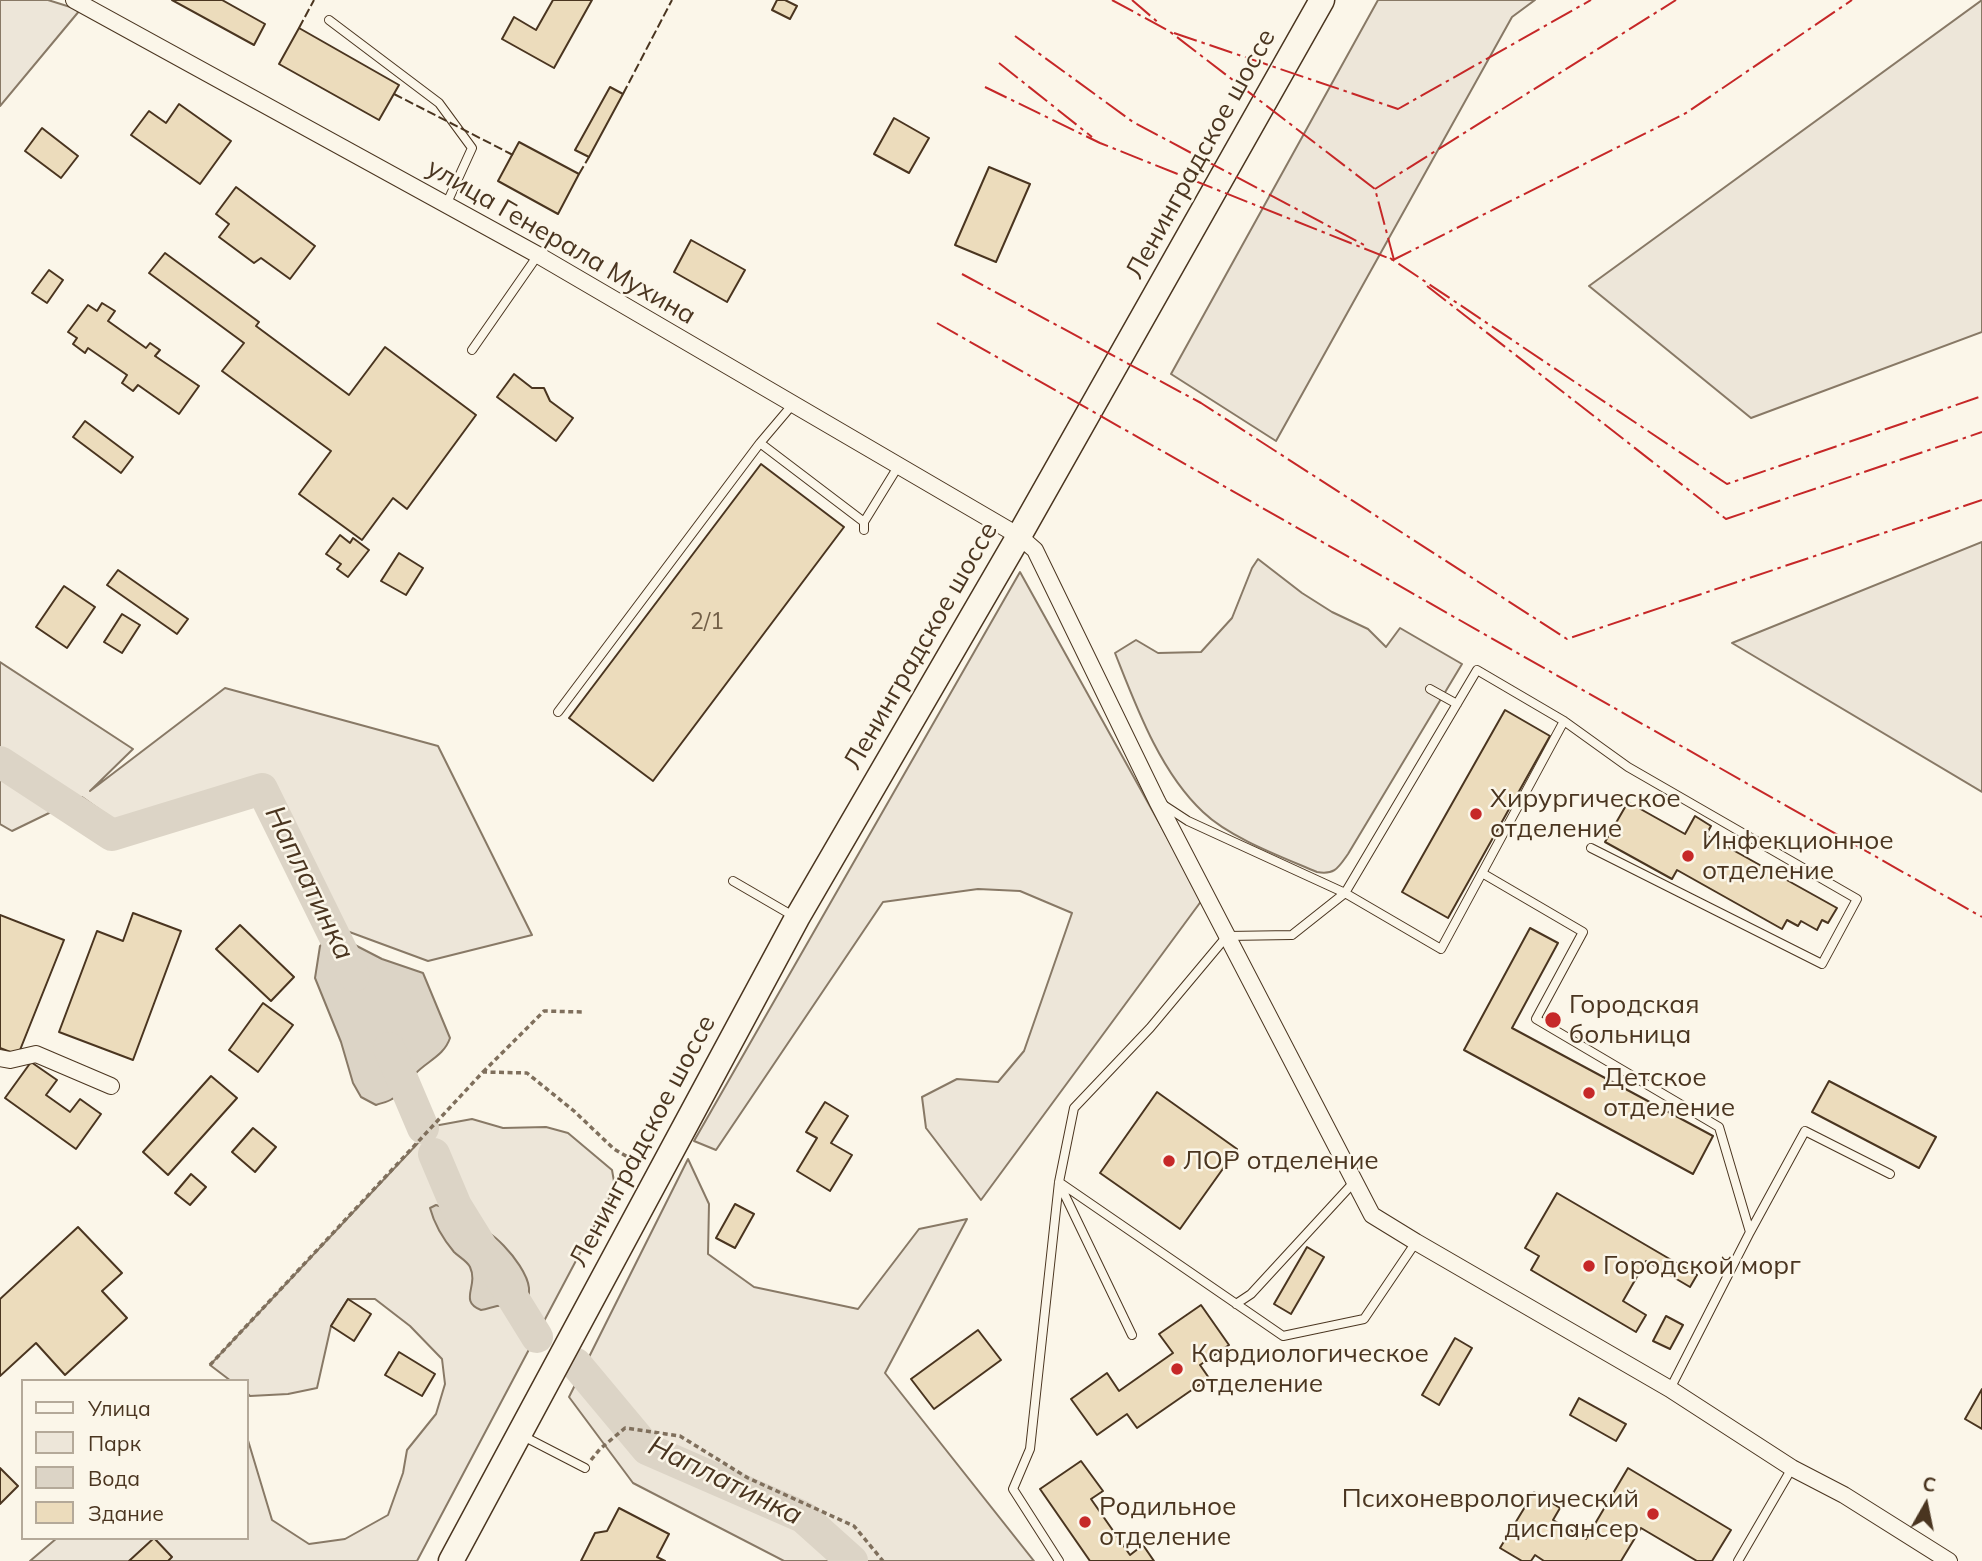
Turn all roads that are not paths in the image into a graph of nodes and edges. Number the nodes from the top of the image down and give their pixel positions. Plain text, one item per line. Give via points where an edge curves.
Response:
1 (74, 0) edge
2 (1322, 0) edge
3 (329, 20) dead end
4 (446, 205) junction
5 (538, 255) junction
6 (472, 350) dead end
7 (793, 404) junction
8 (760, 443) junction
9 (899, 465) junction
10 (1019, 536) junction
11 (1430, 689) dead end
12 (1457, 704) junction
13 (558, 712) dead end
14 (1564, 721) junction
15 (1157, 801) junction
16 (1591, 848) dead end
17 (1482, 873) junction
18 (733, 881) dead end
19 (1345, 893) junction
20 (797, 918) junction
21 (1227, 936) junction
22 (0, 1058) edge
23 (111, 1086) dead end
24 (1890, 1174) dead end
25 (1354, 1181) junction
26 (1059, 1182) junction
27 (1751, 1232) junction
28 (1416, 1242) junction
29 (1236, 1304) junction
30 (1132, 1335) dead end
31 (1670, 1389) junction
32 (519, 1434) junction
33 (585, 1468) dead end
34 (1792, 1468) junction
35 (452, 1561) edge
36 (1059, 1561) edge
37 (1738, 1561) edge
38 (1949, 1561) edge

1 - 4 street, улица Генерала Мухина
2 - 10 main road, Ленинградское шоссе
3 - 4 lane via 439,103 472,148
4 - 5 street, улица Генерала Мухина
5 - 6 lane
5 - 7 street, улица Генерала Мухина
7 - 8 lane
7 - 9 street, улица Генерала Мухина
8 - 9 lane via 864,526
8 - 13 lane
9 - 10 street, улица Генерала Мухина
10 - 15 street, улица Генерала Мухина via 1035,550
10 - 20 main road, Ленинградское шоссе
11 - 12 lane
12 - 14 lane via 1477,670
12 - 19 lane
14 - 16 lane via 1628,767 1857,899 1822,964
14 - 17 lane
15 - 19 lane via 1188,821
15 - 21 street, улица Генерала Мухина
17 - 19 lane via 1441,949
17 - 27 lane via 1583,932 1536,1019 1719,1127
18 - 20 lane
19 - 21 lane via 1292,935
20 - 32 main road, Ленинградское шоссе
21 - 25 street, улица Генерала Мухина
21 - 26 lane via 1150,1028 1074,1108
22 - 23 street via 37,1054
24 - 27 lane via 1805,1131
25 - 28 street, улица Генерала Мухина via 1373,1214
25 - 29 lane via 1251,1294
26 - 29 lane
26 - 30 lane
26 - 36 lane via 1030,1450 1013,1489
27 - 31 lane
28 - 29 lane via 1364,1319 1283,1336
28 - 31 street, улица Генерала Мухина
31 - 34 street, улица Генерала Мухина
32 - 33 lane
32 - 35 main road, Ленинградское шоссе
34 - 37 lane
34 - 38 street, улица Генерала Мухина

